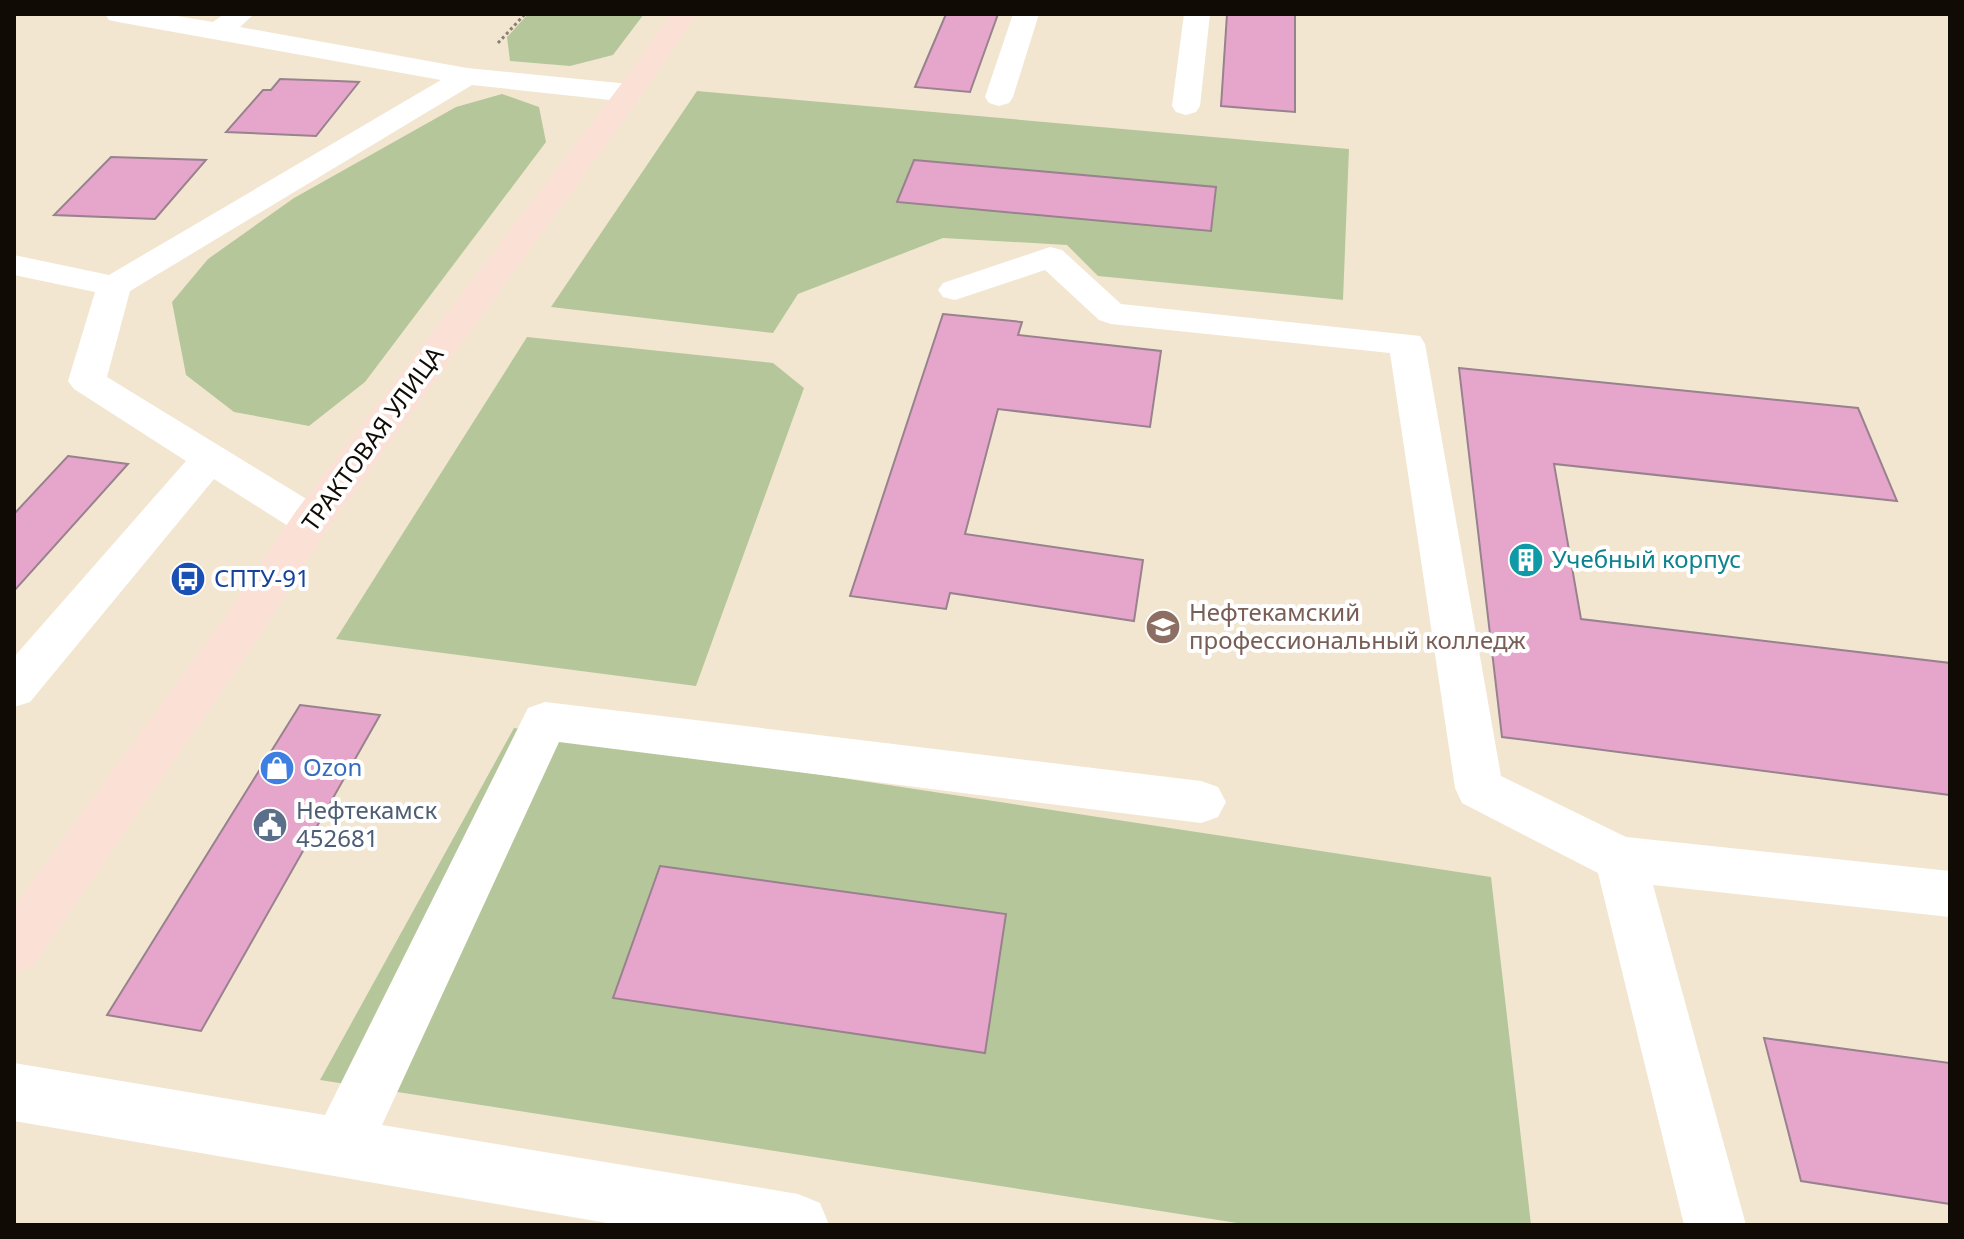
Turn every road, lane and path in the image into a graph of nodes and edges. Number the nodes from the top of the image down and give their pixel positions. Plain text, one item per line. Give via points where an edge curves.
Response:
1 (118, 14) edge
2 (241, 14) edge
3 (684, 14) edge
4 (1026, 14) edge
5 (1197, 14) edge
6 (218, 31) junction
7 (467, 76) junction
8 (629, 93) junction
9 (999, 97) dead end
10 (1186, 106) dead end
11 (14, 265) edge
12 (114, 286) junction
13 (955, 290) dead end
14 (209, 459) junction
15 (311, 521) junction
16 (14, 689) edge
17 (1201, 802) dead end
18 (1620, 859) junction
19 (1950, 894) edge
20 (14, 949) edge
21 (14, 1092) edge
22 (341, 1147) junction
23 (798, 1225) edge
24 (1715, 1225) edge

1 - 6 street
2 - 6 street
3 - 8 main road, ТРАКТОВАЯ УЛИЦА
4 - 9 street
5 - 10 street
6 - 7 street
7 - 8 street
7 - 12 street
8 - 15 main road, ТРАКТОВАЯ УЛИЦА
11 - 12 street
12 - 14 street via 87,381
13 - 18 street via 1050,257 1111,313 1407,344 1479,788
14 - 15 street
14 - 16 street
15 - 20 main road, ТРАКТОВАЯ УЛИЦА
17 - 22 street via 545,721
18 - 19 street
18 - 24 street
21 - 22 street
22 - 23 street

